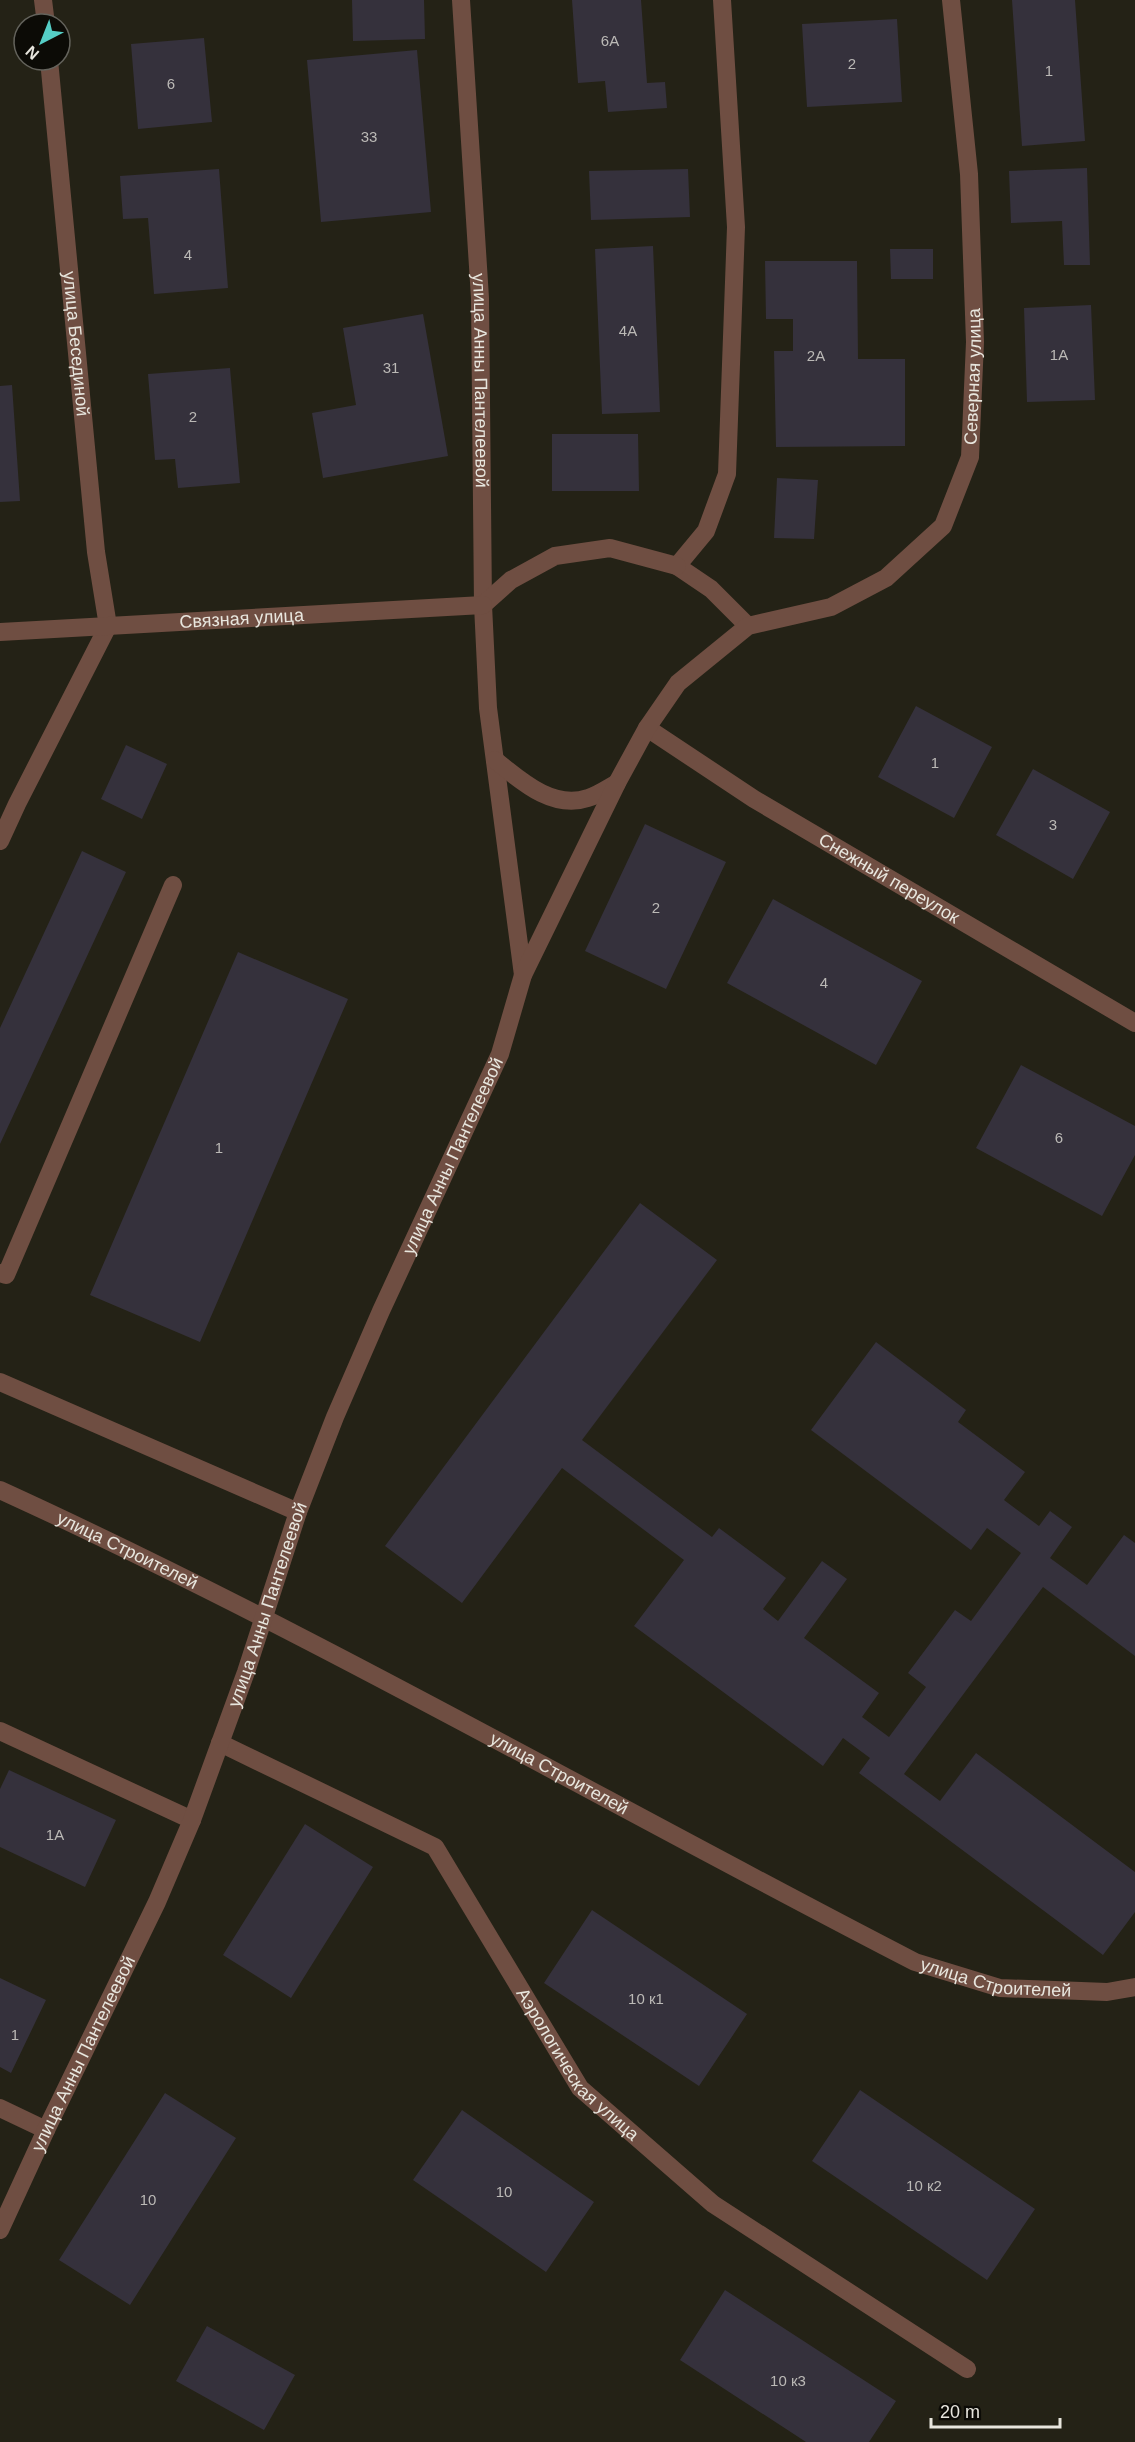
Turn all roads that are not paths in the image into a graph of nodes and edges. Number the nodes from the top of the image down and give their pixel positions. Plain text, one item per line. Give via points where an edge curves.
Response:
1 (461, 0) edge
2 (722, 0) edge
3 (951, 0) edge
4 (50, 72) edge
5 (677, 566) junction
6 (483, 605) junction
7 (108, 626) junction
8 (748, 626) junction
9 (0, 632) edge
10 (647, 728) junction
11 (495, 760) junction
12 (617, 783) junction
13 (0, 841) edge
14 (173, 885) dead end
15 (523, 975) junction
16 (1135, 1023) edge
17 (0, 1273) edge
18 (0, 1382) edge
19 (0, 1490) edge
20 (298, 1512) junction
21 (263, 1617) junction
22 (0, 1731) edge
23 (220, 1743) junction
24 (192, 1820) junction
25 (1135, 1987) edge
26 (0, 2108) edge
27 (46, 2130) junction
28 (0, 2230) edge
29 (967, 2369) dead end

1 - 6 street, улица Анны Пантелеевой via 480,298
2 - 5 street via 736,227 727,474 706,531
3 - 8 street, Северная улица via 969,174 975,318 970,457 944,526 886,578 831,607
4 - 7 street, улица Бесединой via 96,552
5 - 6 street via 610,548 555,556 511,580
5 - 8 street via 711,588
6 - 7 street, Связная улица
6 - 11 street, улица Анны Пантелеевой
7 - 9 street, Связная улица
7 - 13 street
8 - 10 street, Северная улица via 678,683
10 - 12 street, улица Анны Пантелеевой
10 - 16 street, Снежный переулок via 754,799
11 - 12 street via 525,785 564,800 587,799
11 - 15 street, улица Анны Пантелеевой
12 - 15 street, улица Анны Пантелеевой
14 - 17 street via 6,1275
15 - 20 street, улица Анны Пантелеевой via 500,1054 381,1311
18 - 20 street
19 - 21 street, улица Строителей
20 - 21 street, улица Анны Пантелеевой
21 - 23 street, улица Анны Пантелеевой
21 - 25 street, улица Строителей via 915,1962 1000,1988 1107,1992
22 - 24 street
23 - 24 street, улица Анны Пантелеевой
23 - 29 street, Аэрологическая улица via 435,1847 580,2088 713,2204
24 - 27 street, улица Анны Пантелеевой via 157,1902
26 - 27 street
27 - 28 street, улица Анны Пантелеевой

